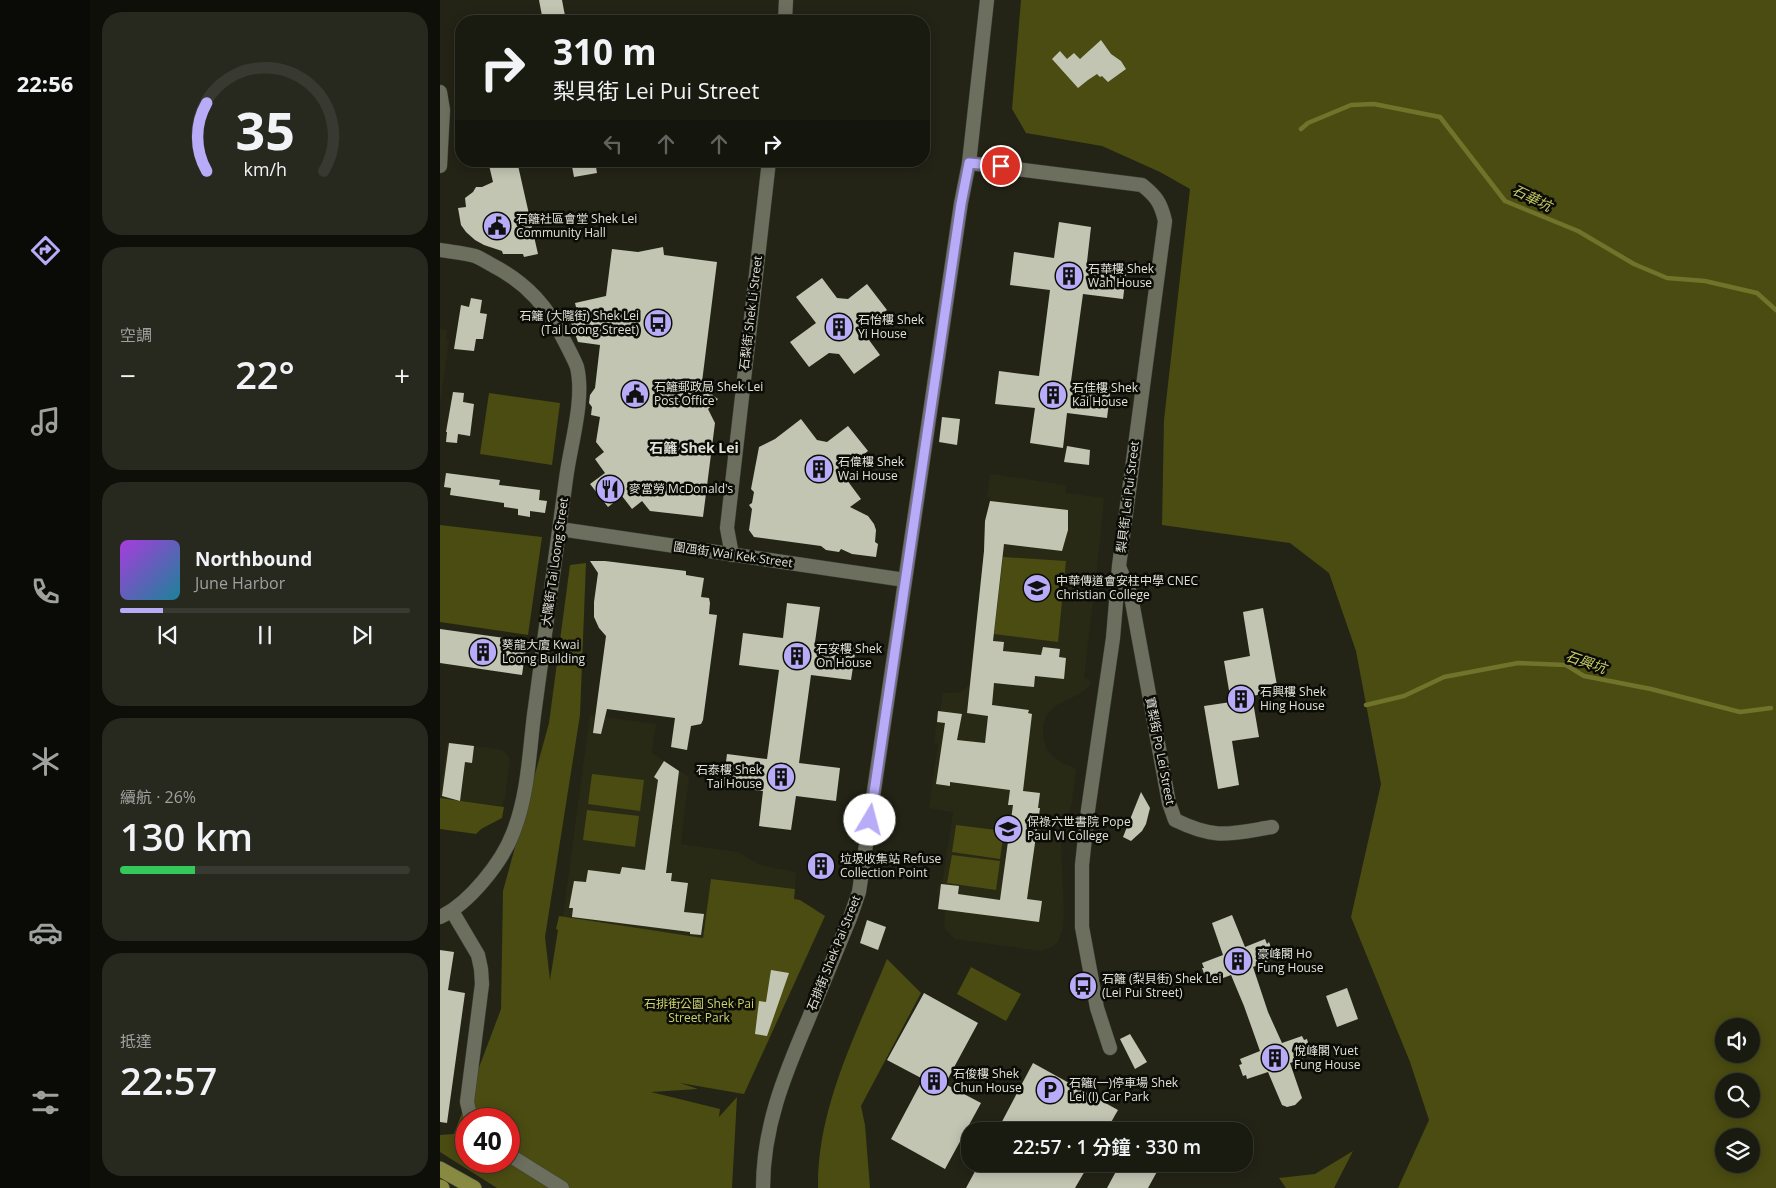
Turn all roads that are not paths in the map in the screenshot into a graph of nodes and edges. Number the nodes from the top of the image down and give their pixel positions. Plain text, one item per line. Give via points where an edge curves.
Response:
1 (786, 0) edge
2 (987, 0) edge
3 (785, 15) edge
4 (440, 92) edge
5 (969, 163) junction
6 (440, 166) edge
7 (767, 167) edge
8 (440, 250) edge
9 (560, 529) junction
10 (732, 555) junction
11 (1119, 566) junction
12 (905, 580) junction
13 (1113, 638) junction
14 (1139, 642) junction
15 (1272, 827) dead end
16 (446, 914) edge
17 (1110, 1048) dead end
18 (468, 1108) edge
19 (520, 1162) edge
20 (440, 1169) edge
21 (474, 1188) edge
22 (562, 1188) edge
23 (763, 1188) edge

1 - 3 street
2 - 5 street, 石排街 Shek Pai Street
4 - 6 street
5 - 11 street, 梨貝街 Lei Pui Street via 1142,185 1162,207 1165,221
5 - 12 street, 石排街 Shek Pai Street
7 - 10 street, 石梨街 Shek Li Street via 727,528
8 - 9 street, 大隴街 Tai Loong Street via 475,256 527,288 549,312 573,357 578,377 577,414
9 - 10 street, 圍乪街 Wai Kek Street
9 - 16 street, 大隴街 Tai Loong Street via 522,807 502,854 484,879
10 - 12 street, 圍乪街 Wai Kek Street
11 - 13 street, 梨貝街 Lei Pui Street
11 - 14 street, 寶梨街 Po Lei Street via 1131,596
12 - 23 street, 石排街 Shek Pai Street via 859,892 784,1075 764,1150
13 - 14 street
13 - 17 street, 梨貝街 Lei Pui Street via 1082,873 1082,927 1097,1008
14 - 15 street, 寶梨街 Po Lei Street via 1169,803 1175,820 1207,833 1226,834
16 - 18 street via 478,956 482,969
19 - 22 street
20 - 21 main road

